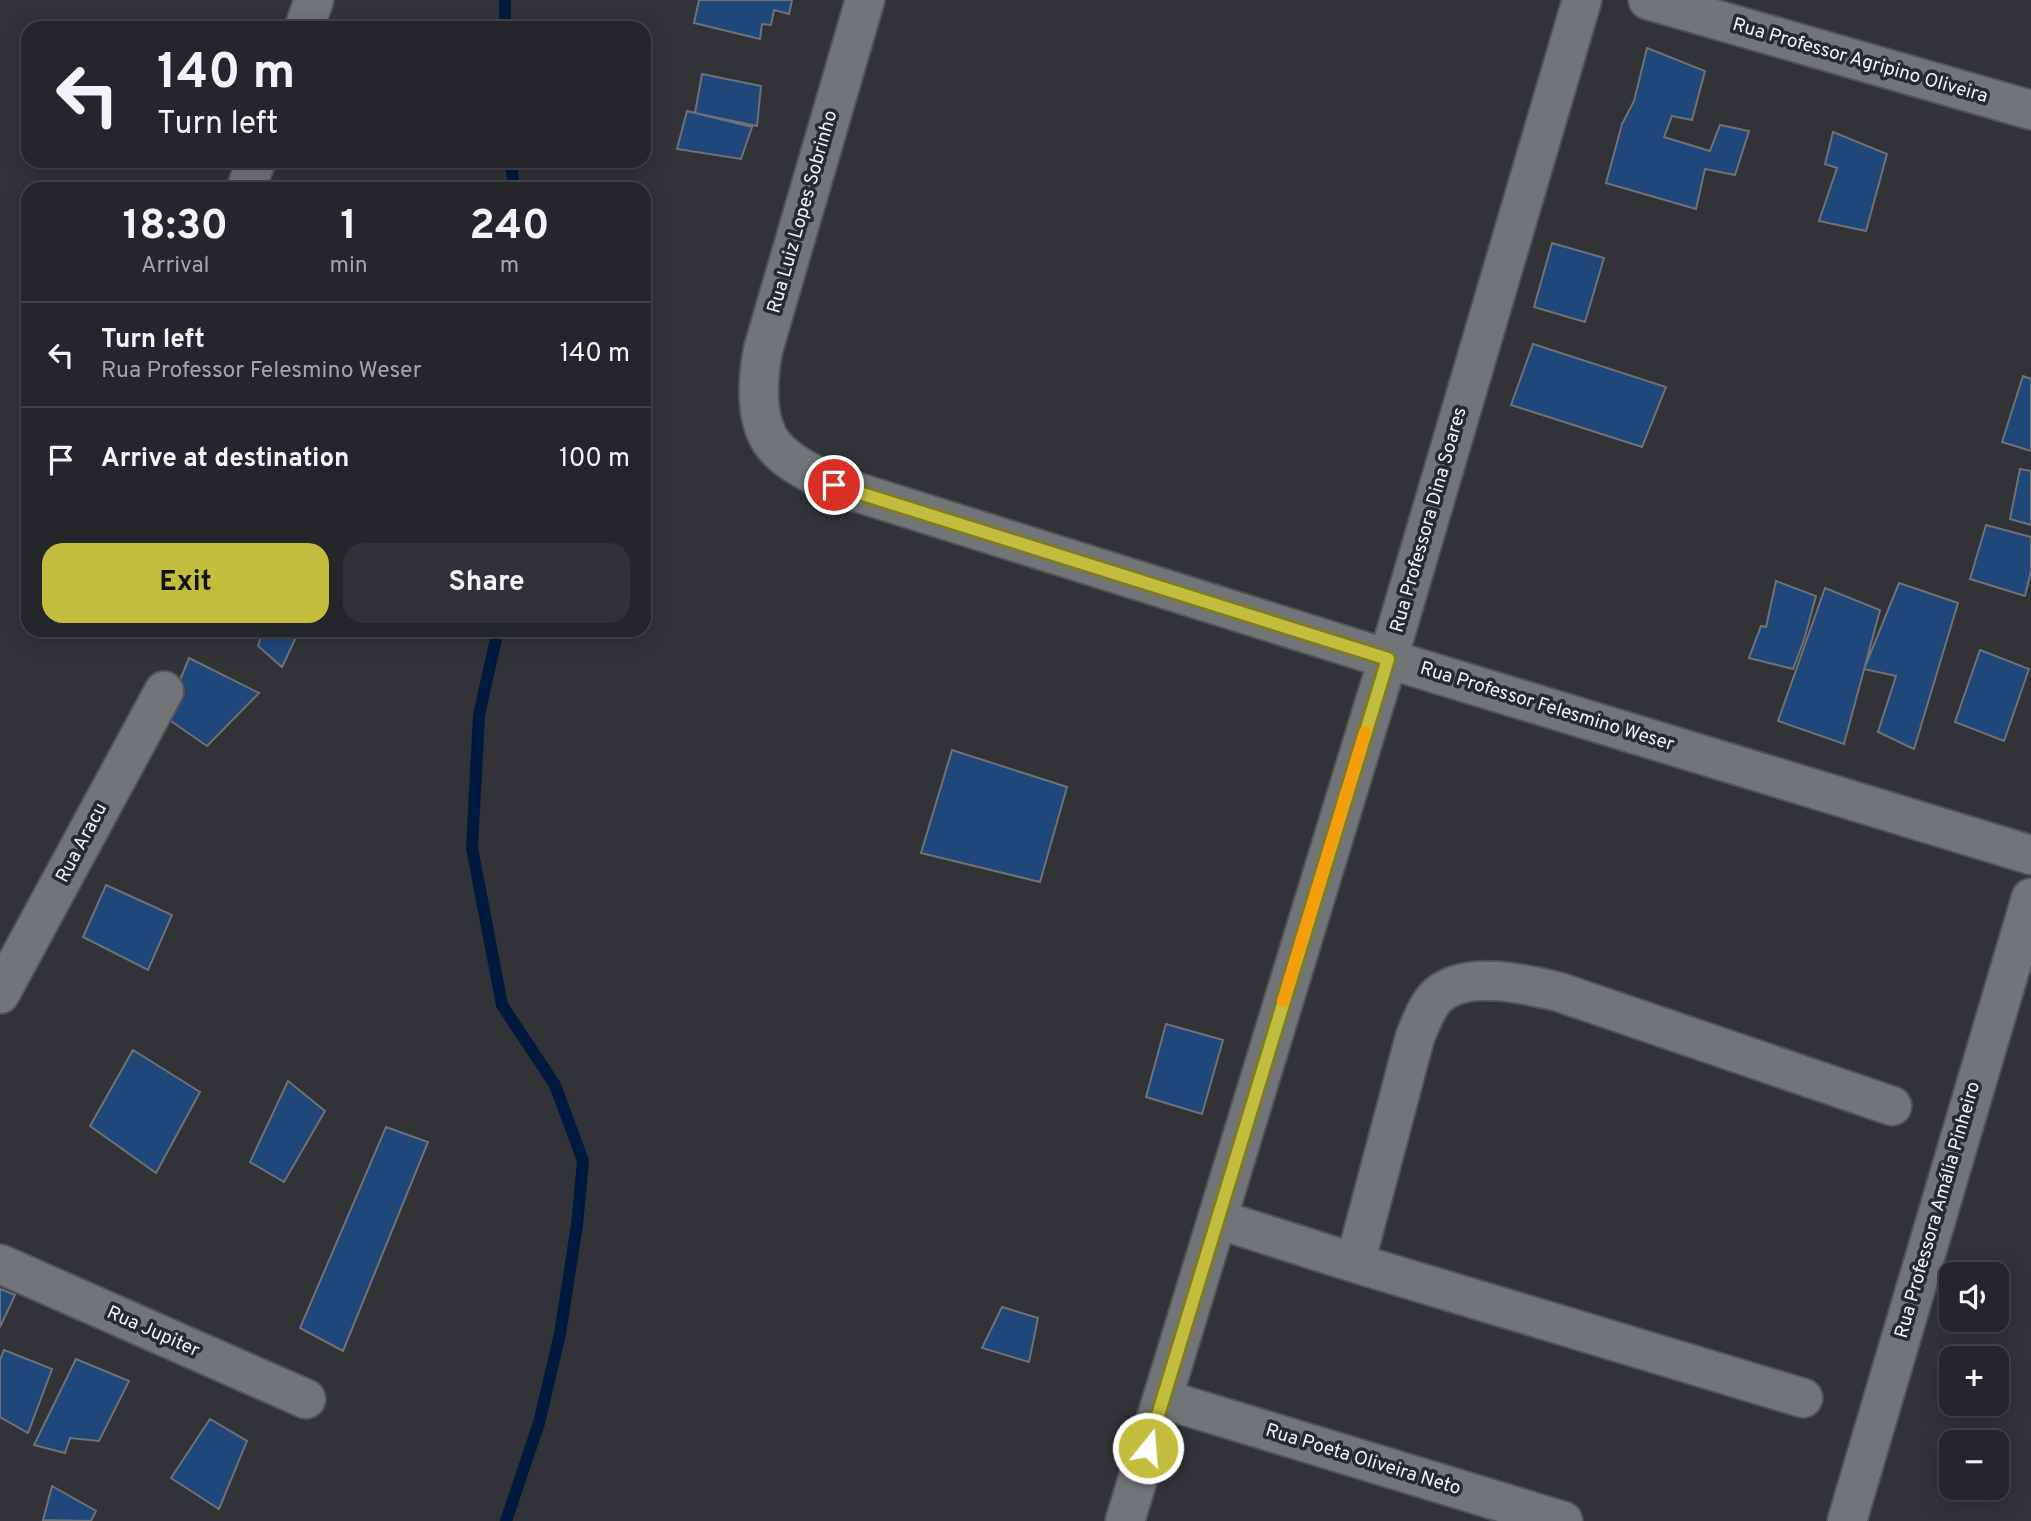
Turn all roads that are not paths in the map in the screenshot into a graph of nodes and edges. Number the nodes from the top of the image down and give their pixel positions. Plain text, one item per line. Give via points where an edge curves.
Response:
1 (314, 0) edge
2 (865, 0) edge
3 (1582, 0) edge
4 (1648, 0) edge
5 (306, 21) edge
6 (2031, 110) edge
7 (762, 427) joint
8 (1388, 659) junction
9 (164, 691) dead end
10 (2031, 855) edge
11 (2031, 898) edge
12 (0, 994) edge
13 (1892, 1106) dead end
14 (1217, 1219) junction
15 (1355, 1263) junction
16 (0, 1264) edge
17 (1804, 1398) dead end
18 (306, 1399) dead end
19 (1163, 1399) junction
20 (1125, 1521) edge
21 (1563, 1521) edge
22 (1847, 1521) edge

1 - 5 street
2 - 7 street, Rua Luiz Lopes Sobrinho via 763,351 758,377
3 - 8 street, Rua Professora Dina Soares
4 - 6 street, Rua Professor Agripino Oliveira
7 - 8 street, Rua Professor Felesmino Weser via 776,449 834,485
8 - 10 street, Rua Professor Felesmino Weser
8 - 14 street, Rua Professora Dina Soares
9 - 12 street, Rua Aracu
11 - 22 street, Rua Professora Amália Pinheiro
13 - 15 street via 1559,992 1517,982 1462,982 1438,995 1415,1037
14 - 15 street
14 - 19 street, Rua Professora Dina Soares
15 - 17 street
16 - 18 street, Rua Jupiter
19 - 20 street, Rua Professora Dina Soares
19 - 21 street, Rua Poeta Oliveira Neto

